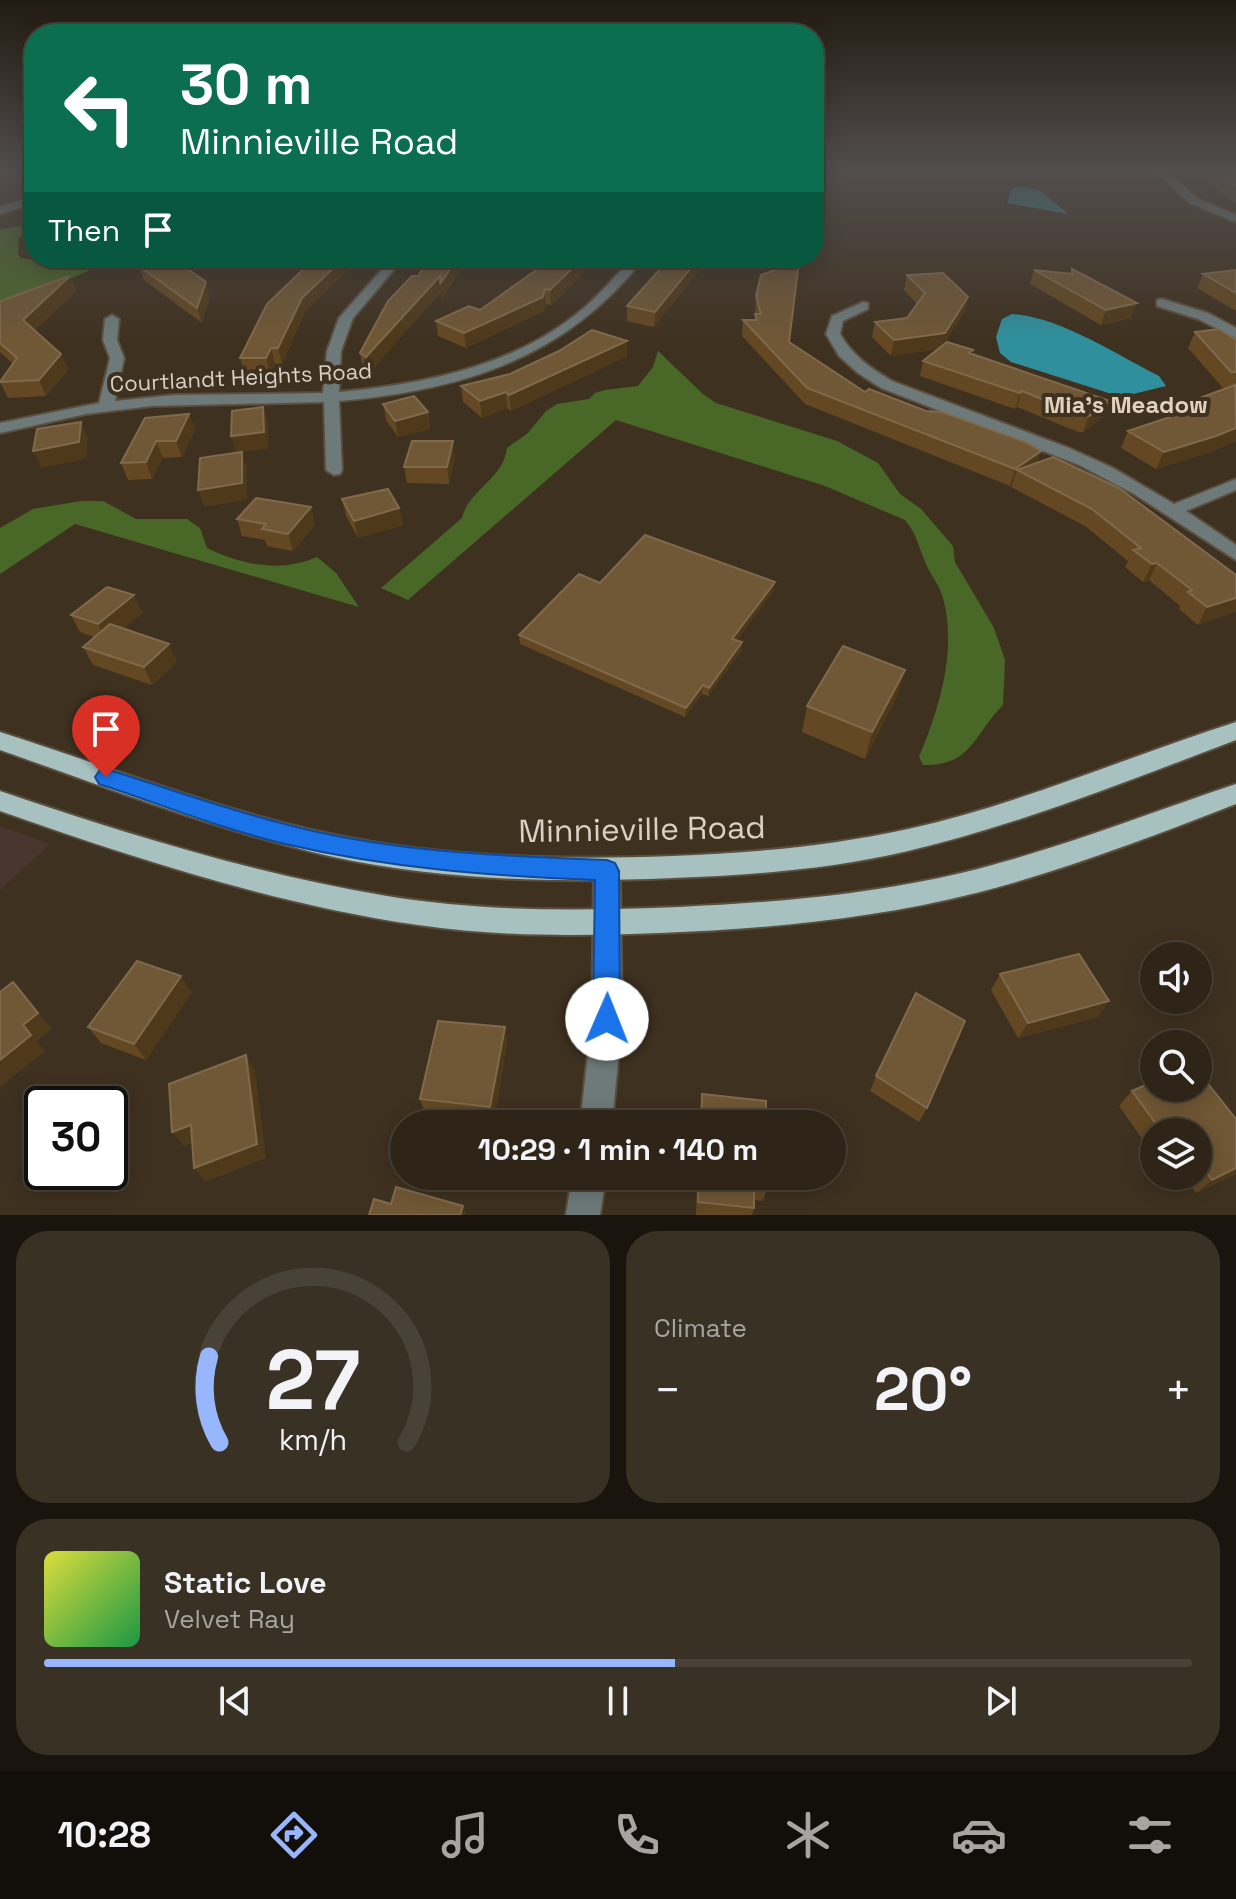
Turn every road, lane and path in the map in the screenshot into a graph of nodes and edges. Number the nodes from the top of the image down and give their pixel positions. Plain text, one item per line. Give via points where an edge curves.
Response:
1 (389, 268) edge
2 (628, 268) edge
3 (1162, 303) dead end
4 (863, 306) dead end
5 (112, 319) dead end
6 (1236, 334) edge
7 (333, 397) junction
8 (106, 407) junction
9 (0, 428) edge
10 (334, 470) dead end
11 (1236, 484) edge
12 (1174, 510) junction
13 (1236, 554) edge
14 (1236, 731) edge
15 (0, 741) edge
16 (1236, 794) edge
17 (0, 801) edge
18 (607, 871) junction
19 (609, 923) junction
20 (597, 1110) edge
21 (587, 1190) edge
22 (583, 1215) edge

1 - 7 street via 337,335
2 - 7 street, Courtlandt Heights Road via 575,322 514,356 429,383
3 - 6 street
4 - 12 street via 837,319 833,334 845,354 875,377 1077,458
5 - 8 street via 110,340 117,358
7 - 8 street, Courtlandt Heights Road
7 - 10 street
8 - 9 street, Courtlandt Heights Road
11 - 12 street
12 - 13 street
14 - 18 main road, Minnieville Road via 1016,810 907,840 772,861
15 - 18 main road, Minnieville Road via 295,836 379,853
16 - 19 main road via 1109,843 919,893 775,915
17 - 19 main road via 238,876 337,899 442,916
18 - 19 street
19 - 20 street
21 - 22 street

